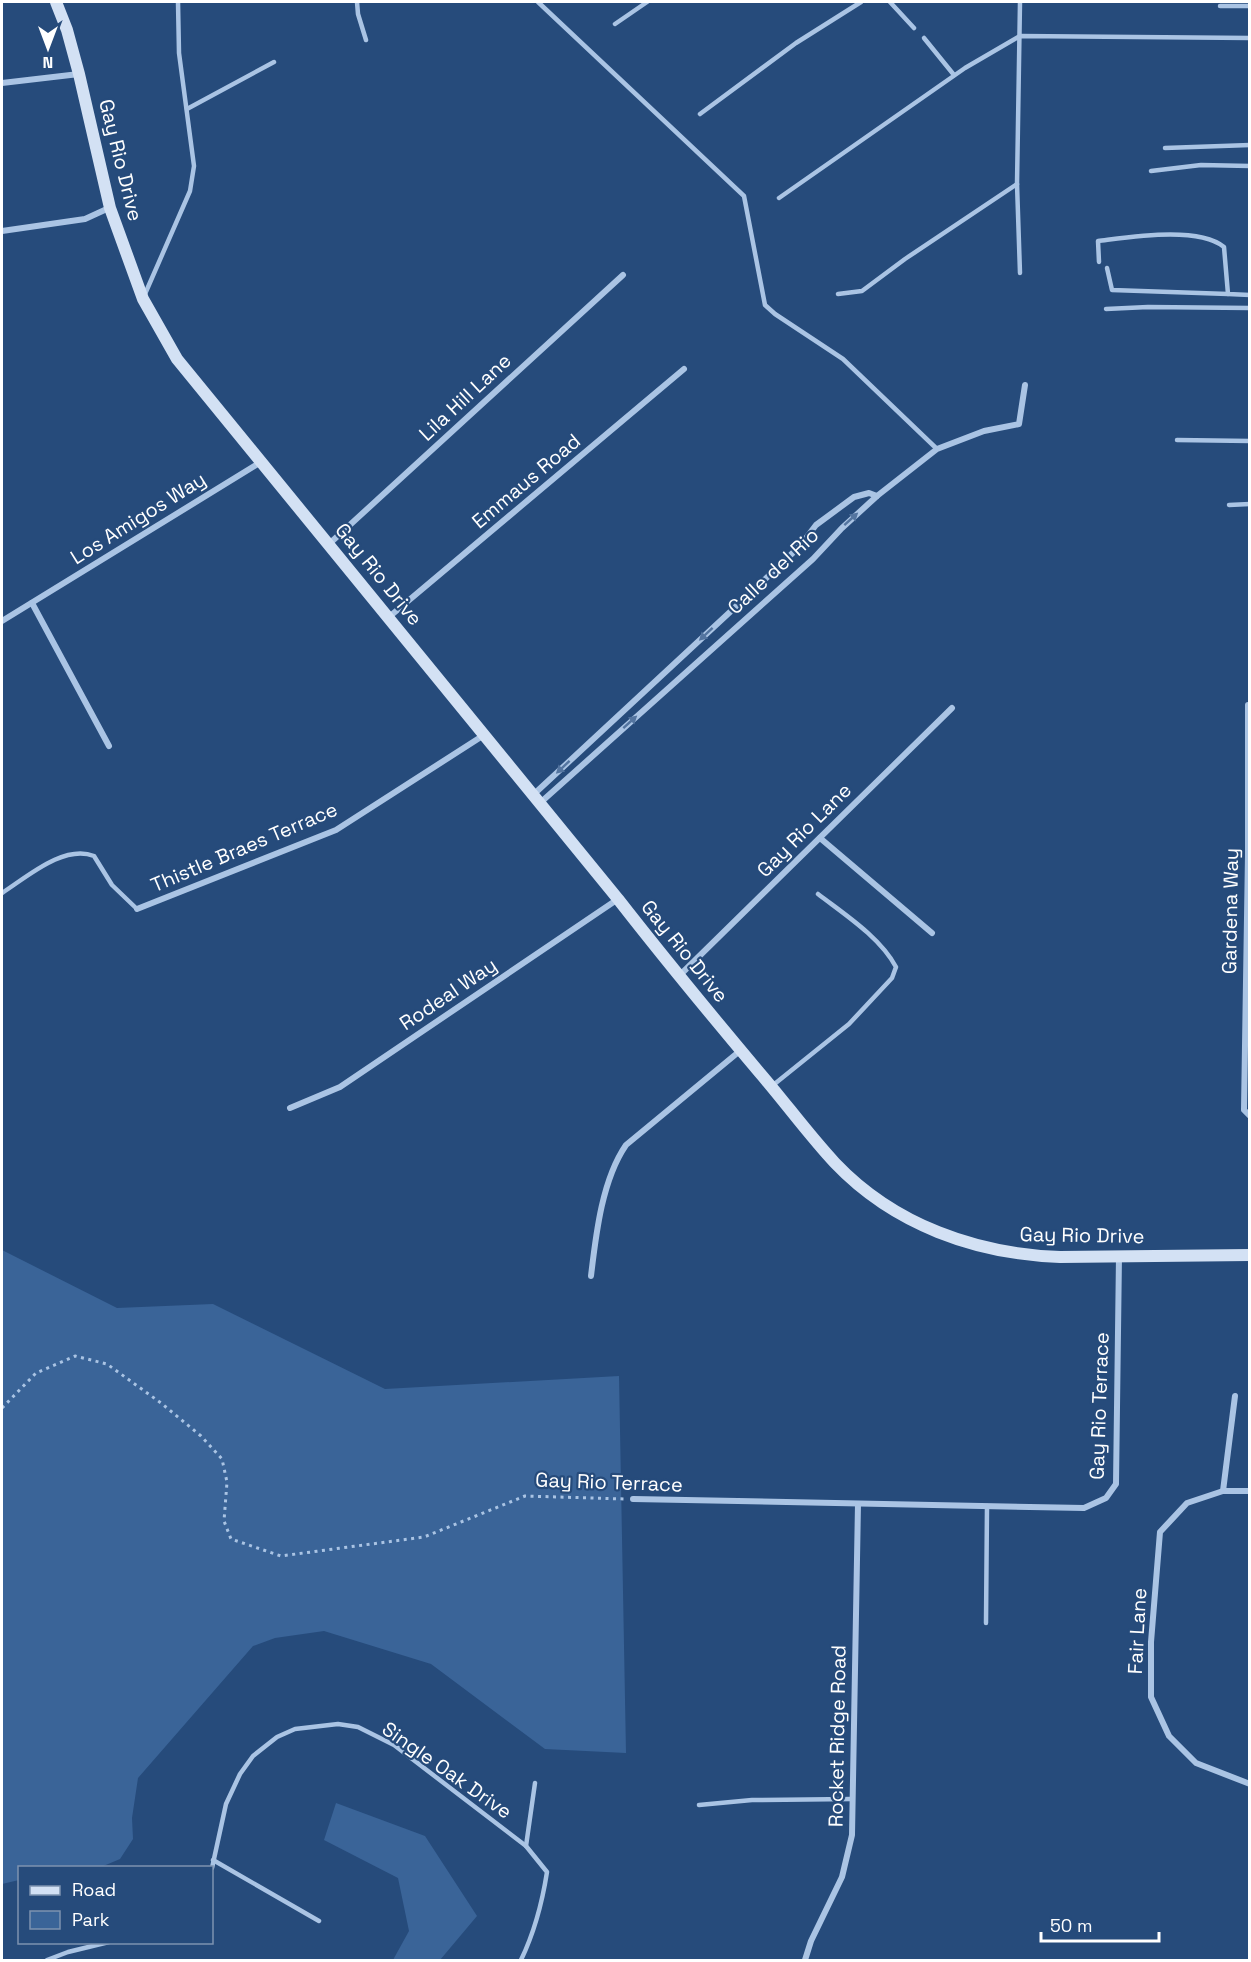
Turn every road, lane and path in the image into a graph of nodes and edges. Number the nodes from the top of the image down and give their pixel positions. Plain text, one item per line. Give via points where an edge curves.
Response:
1 (56, 2) edge
2 (178, 2) edge
3 (357, 2) edge
4 (538, 2) edge
5 (647, 2) edge
6 (861, 2) edge
7 (890, 2) edge
8 (1020, 2) edge
9 (1220, 6) dead end
10 (1250, 6) edge
11 (615, 24) dead end
12 (914, 27) dead end
13 (1020, 36) junction
14 (924, 38) dead end
15 (1250, 38) edge
16 (366, 40) dead end
17 (274, 62) dead end
18 (79, 74) junction
19 (954, 75) junction
20 (2, 83) edge
21 (187, 109) junction
22 (700, 114) dead end
23 (1250, 145) edge
24 (1164, 148) dead end
25 (1250, 166) edge
26 (1151, 171) dead end
27 (1017, 184) junction
28 (779, 198) dead end
29 (110, 208) junction
30 (2, 231) edge
31 (1099, 262) dead end
32 (1107, 268) dead end
33 (1020, 273) dead end
34 (623, 275) dead end
35 (838, 294) dead end
36 (1228, 294) junction
37 (1250, 295) edge
38 (143, 299) junction
39 (1250, 308) edge
40 (1106, 309) dead end
41 (684, 369) dead end
42 (1025, 385) dead end
43 (1177, 440) dead end
44 (1250, 441) edge
45 (937, 449) junction
46 (262, 462) junction
47 (877, 496) junction
48 (1250, 504) edge
49 (1229, 505) dead end
50 (329, 544) junction
51 (32, 603) junction
52 (389, 617) junction
53 (2, 621) edge
54 (1249, 704) edge
55 (952, 708) dead end
56 (484, 735) junction
57 (109, 746) dead end
58 (536, 799) junction
59 (820, 838) junction
60 (2, 893) edge
61 (818, 894) dead end
62 (618, 899) junction
63 (138, 909) joint
64 (932, 933) dead end
65 (679, 977) junction
66 (741, 1050) junction
67 (772, 1086) junction
68 (290, 1108) dead end
69 (1250, 1116) edge
70 (1119, 1256) junction
71 (1250, 1256) edge
72 (591, 1276) dead end
73 (1235, 1396) dead end
74 (2, 1408) edge
75 (1223, 1491) junction
76 (1250, 1491) edge
77 (633, 1499) joint
78 (858, 1504) junction
79 (987, 1506) junction
80 (986, 1623) dead end
81 (534, 1783) dead end
82 (1250, 1784) edge
83 (852, 1799) junction
84 (699, 1805) dead end
85 (526, 1846) junction
86 (213, 1860) junction
87 (212, 1866) edge
88 (319, 1921) dead end
89 (101, 1944) edge
90 (47, 1960) edge
91 (522, 1960) edge
92 (805, 1960) edge

1 - 18 street, Gay Rio Drive
2 - 21 lane via 179,53
3 - 16 lane
4 - 45 lane via 744,196 765,305 843,358
5 - 11 lane
6 - 22 lane via 796,43
7 - 12 lane
8 - 13 lane
9 - 10 lane
13 - 15 lane
13 - 19 lane
13 - 27 lane
14 - 19 lane
17 - 21 lane
18 - 20 street
18 - 29 street, Gay Rio Drive
19 - 28 lane
21 - 38 lane via 194,166 190,190
23 - 24 lane
25 - 26 lane via 1200,165
27 - 33 lane
27 - 35 lane via 862,291
29 - 30 street via 85,219
29 - 38 street, Gay Rio Drive
31 - 36 lane via 1098,241 1183,235 1216,241 1224,247
32 - 36 lane via 1112,290
34 - 50 street, Lila Hill Lane
36 - 37 lane
38 - 46 street, Gay Rio Drive via 177,359
39 - 40 lane
41 - 52 street, Emmaus Road
42 - 45 street, Calle del Rio via 1019,424 984,431
43 - 44 lane
45 - 47 street, Calle del Rio
46 - 50 street, Gay Rio Drive
46 - 51 street, Los Amigos Way
58 -> 47 street, Calle del Rio via 813,559
47 -> 58 street via 869,493 854,497 816,525 800,546
48 - 49 lane
50 - 52 street, Gay Rio Drive
51 - 53 street, Los Amigos Way
51 - 57 street
52 - 56 street, Gay Rio Drive
54 - 69 street, Gardena Way via 1244,1110
55 - 59 street, Gay Rio Lane
56 - 58 street, Gay Rio Drive
56 - 63 street, Thistle Braes Terrace via 336,830
58 - 62 street, Gay Rio Drive
59 - 64 street
59 - 65 street, Gay Rio Lane
60 - 63 lane via 59,857 77,852 94,856 112,885
61 - 67 lane via 858,924 896,966 891,978 849,1024
62 - 65 street, Gay Rio Drive
62 - 68 street, Rodeal Way via 340,1087
65 - 66 street, Gay Rio Drive
66 - 67 street, Gay Rio Drive
66 - 72 street via 626,1144 617,1157 598,1221
67 - 70 street, Gay Rio Drive via 852,1179 890,1208 921,1225 957,1240 1008,1253
70 - 71 street, Gay Rio Drive
70 - 79 street, Gay Rio Terrace via 1116,1484 1106,1498 1084,1508
73 - 75 street
74 - 77 path, Gay Rio Terrace via 36,1372 75,1356 107,1364 201,1436 222,1459 227,1482 224,1521 231,1539 281,1556 424,1537 525,1496
75 - 76 street, Fair Lane
75 - 82 street, Fair Lane via 1187,1503 1160,1532 1151,1697 1169,1736 1196,1762
77 - 78 street, Gay Rio Terrace
78 - 79 street, Gay Rio Terrace
78 - 83 street, Rocket Ridge Road
79 - 80 lane
81 - 85 lane, Single Oak Drive
83 - 84 lane via 761,1799
83 - 92 street, Rocket Ridge Road via 852,1835 842,1877
85 - 86 lane, Single Oak Drive via 394,1745 358,1727 338,1724 295,1729 277,1737 253,1756 226,1804
85 - 91 lane, Single Oak Drive via 546,1872 541,1908
86 - 87 lane, Single Oak Drive
86 - 88 lane
89 - 90 lane

